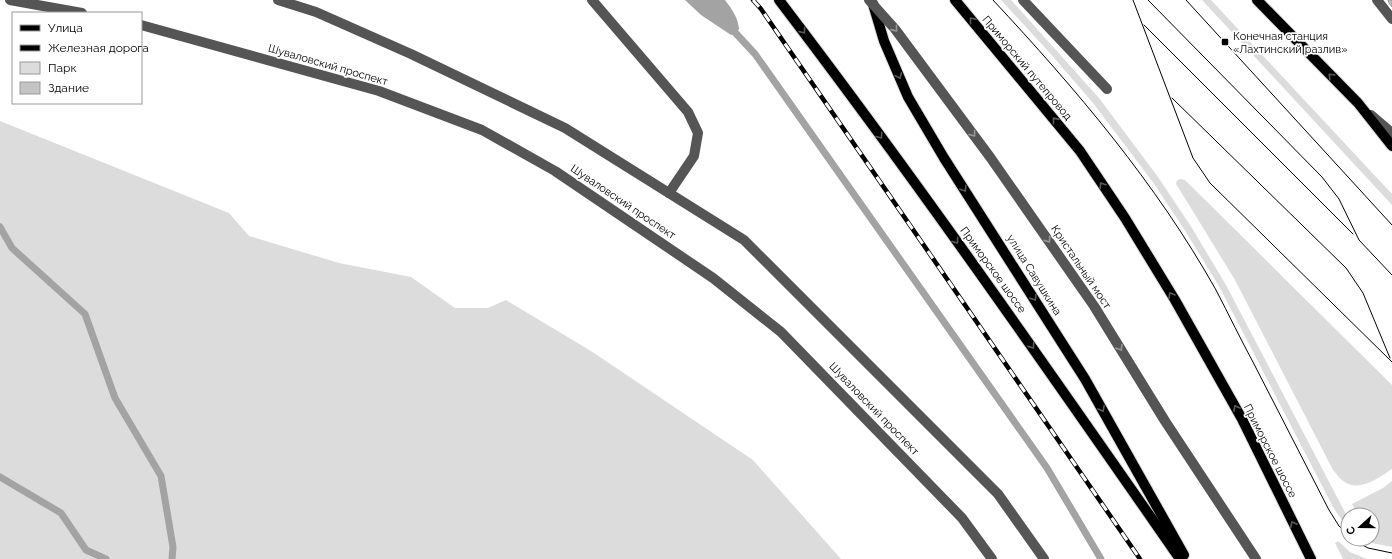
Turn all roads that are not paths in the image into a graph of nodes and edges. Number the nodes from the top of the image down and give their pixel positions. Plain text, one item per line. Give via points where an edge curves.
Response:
1 (10, 0) edge
2 (278, 0) edge
3 (592, 0) edge
4 (779, 0) edge
5 (871, 0) edge
6 (955, 0) edge
7 (1023, 0) edge
8 (1257, 0) edge
9 (1377, 0) edge
10 (76, 12) edge
11 (1392, 19) edge
12 (142, 25) edge
13 (1107, 89) dead end
14 (1358, 104) junction
15 (1392, 134) edge
16 (1392, 146) edge
17 (1080, 151) joint
18 (669, 193) junction
19 (992, 559) edge
20 (1044, 559) edge
21 (1180, 559) edge
22 (1186, 559) edge
23 (1256, 559) edge
24 (1311, 559) edge

1 - 10 street
2 - 18 street via 316,12 411,54 565,128
3 - 18 street via 688,112 698,133 694,156
4 -> 21 main road, Приморское шоссе via 1016,322
5 -> 22 main road, улица Савушкина via 884,41 908,97 1085,379
5 -> 23 street, Кристальный мост, bridge via 990,157 1094,306 1165,421
17 -> 6 main road, Приморский путепровод
7 - 13 street
14 -> 8 main road
9 - 11 street
12 - 19 street, Шуваловский проспект via 379,91 482,130 555,171 713,278 781,332 962,518
14 - 15 street
14 - 16 main road
24 -> 17 main road, Приморское шоссе via 1242,419 1175,300
18 - 20 street via 744,240 998,494

